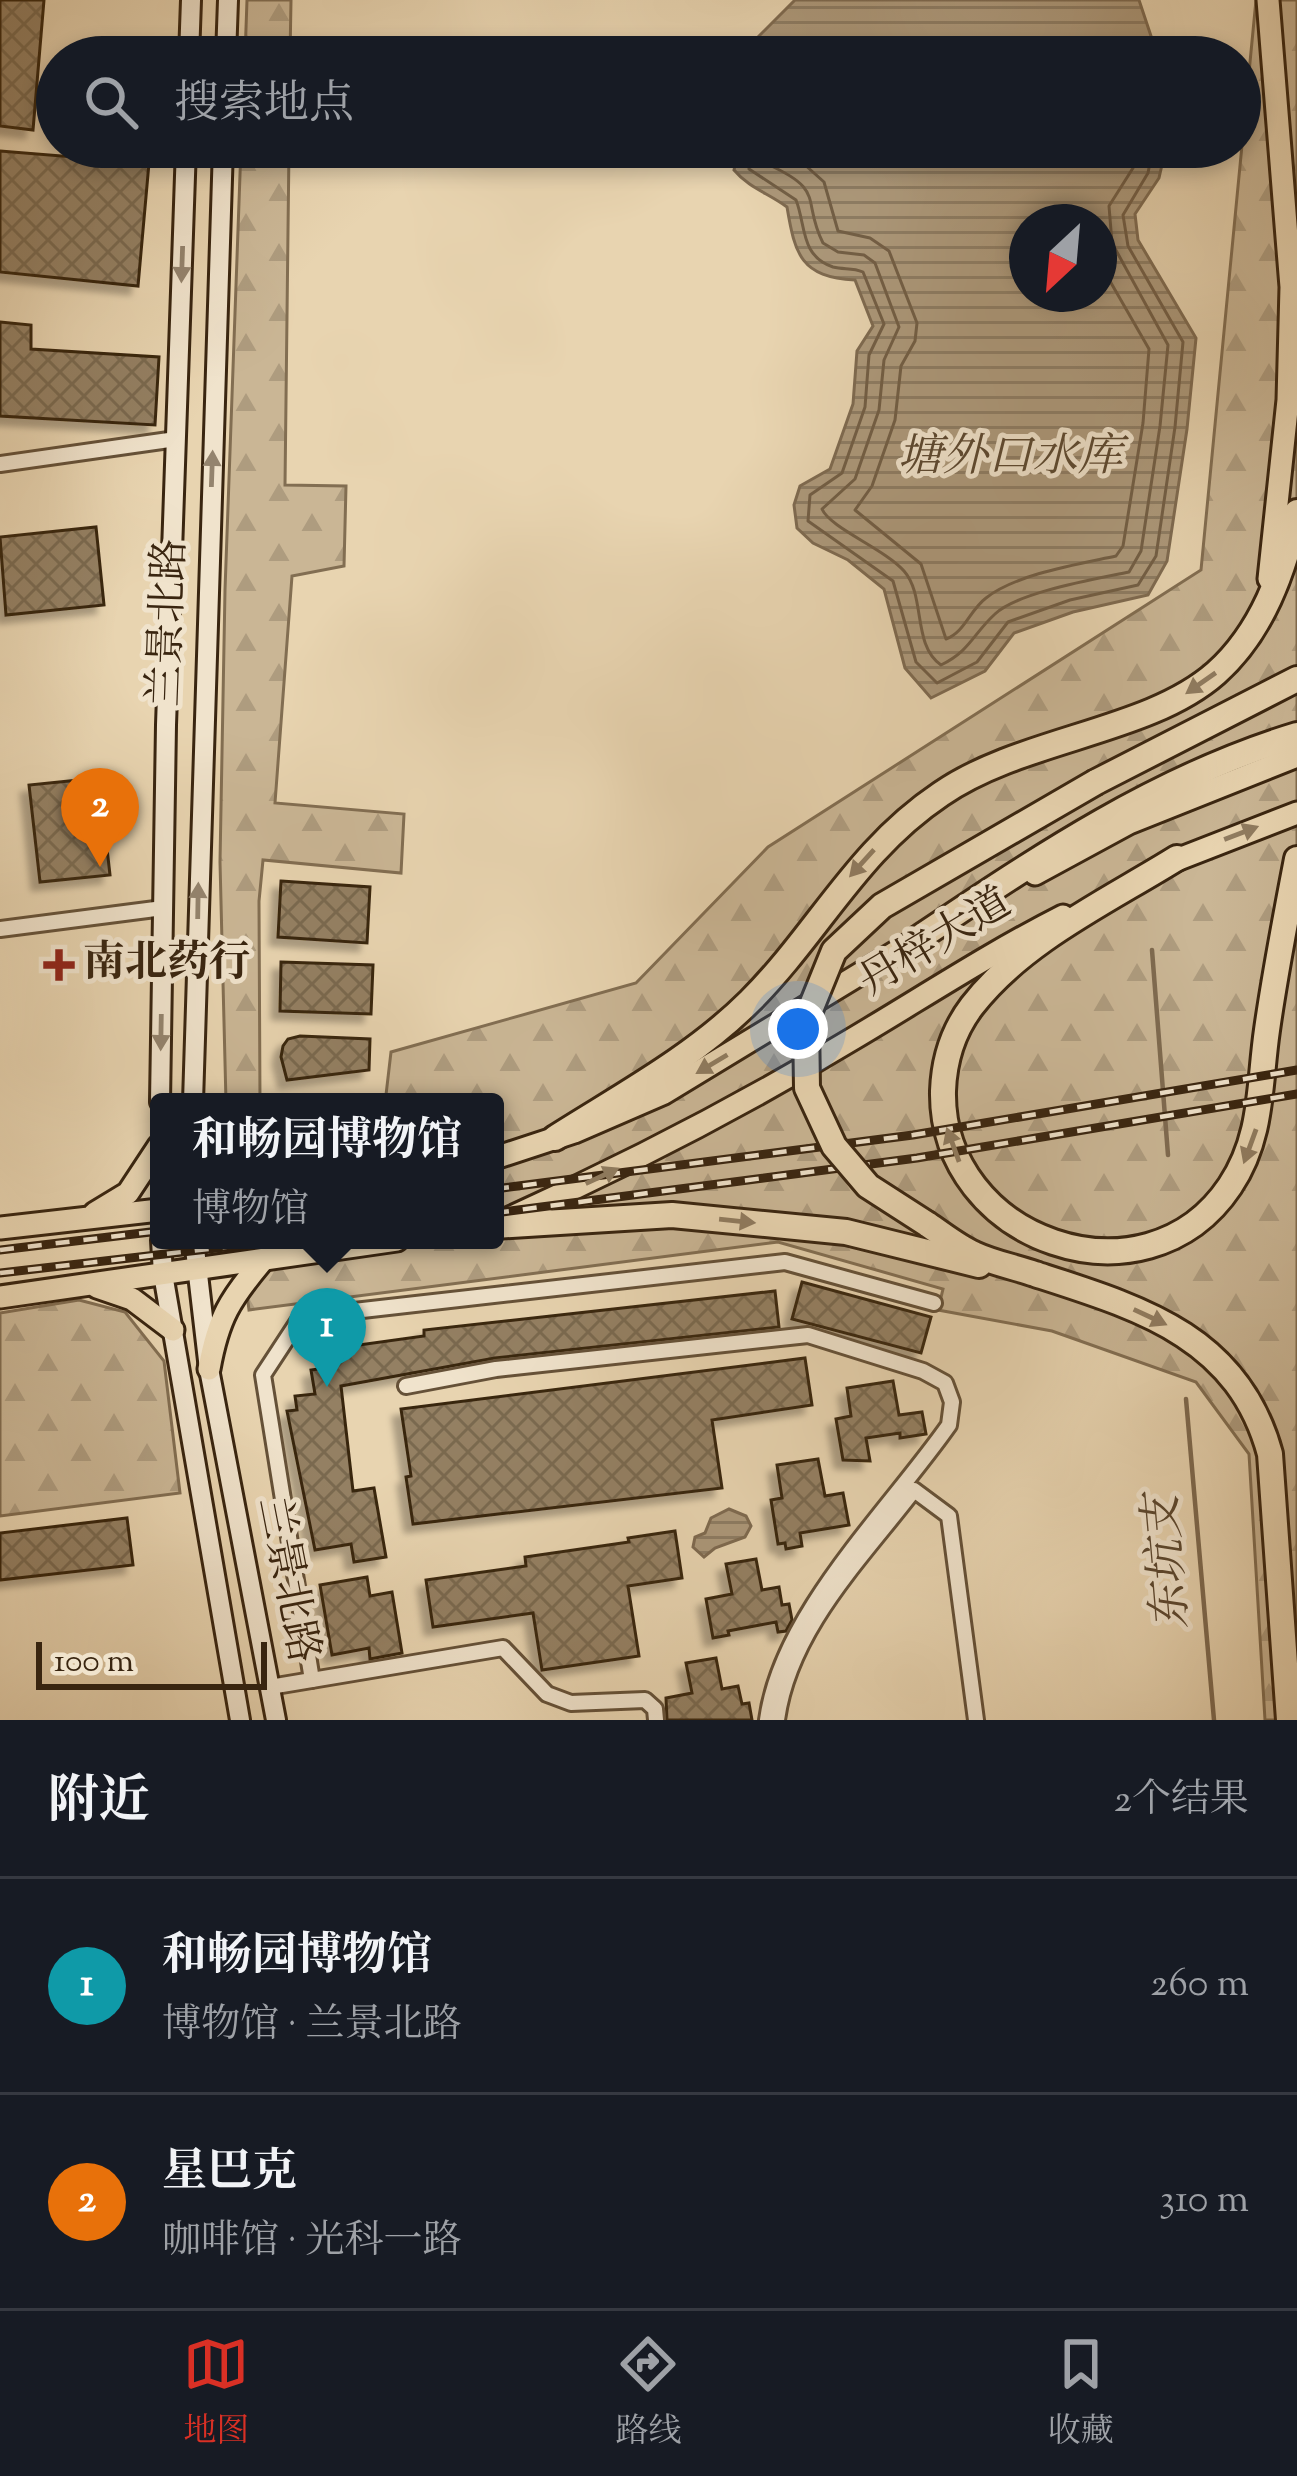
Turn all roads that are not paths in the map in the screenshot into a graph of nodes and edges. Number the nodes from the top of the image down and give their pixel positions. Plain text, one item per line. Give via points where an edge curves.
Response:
1 (191, 0) edge
2 (228, 0) edge
3 (1268, 0) edge
4 (190, 36) edge
5 (227, 36) edge
6 (185, 168) edge
7 (222, 168) edge
8 (176, 440) junction
9 (0, 464) edge
10 (1297, 512) edge
11 (1255, 628) junction
12 (1297, 679) edge
13 (1297, 735) edge
14 (1297, 756) edge
15 (1297, 813) edge
16 (1177, 858) junction
17 (1297, 860) edge
18 (163, 908) junction
19 (0, 929) edge
20 (919, 938) junction
21 (160, 1093) edge
22 (194, 1093) edge
23 (556, 1138) junction
24 (504, 1155) edge
25 (150, 1160) edge
26 (150, 1211) edge
27 (92, 1215) junction
28 (504, 1221) edge
29 (504, 1224) edge
30 (0, 1228) edge
31 (162, 1249) edge
32 (195, 1249) edge
33 (337, 1249) edge
34 (263, 1260) junction
35 (196, 1269) junction
36 (163, 1274) junction
37 (91, 1285) junction
38 (0, 1297) edge
39 (1107, 1297) junction
40 (934, 1303) dead end
41 (173, 1330) junction
42 (209, 1369) junction
43 (406, 1386) dead end
44 (213, 1392) junction
45 (185, 1397) junction
46 (312, 1680) junction
47 (270, 1688) junction
48 (240, 1720) edge
49 (276, 1720) edge
50 (656, 1720) edge
51 (767, 1720) edge
52 (777, 1720) edge
53 (976, 1720) edge
54 (1289, 1720) edge

1 - 4 main road
2 - 5 main road
3 - 11 main road via 1290,241 1290,343 1277,533
6 -> 8 main road, 兰景北路
22 -> 7 main road, 兰景北路
8 - 9 street
8 - 18 main road, 兰景北路
10 - 11 highway
11 -> 23 highway via 1212,677 1180,698 981,770 897,825 751,1000
12 - 39 highway, bridge via 1096,782 882,906 834,951 806,1020 807,1088 834,1145 868,1186 974,1254
13 - 20 highway via 1178,781 1063,842
14 - 20 main road, 丹梓大道 via 1129,823
16 -> 15 main road, 丹梓大道
17 -> 16 highway via 1257,1128 1244,1164 1186,1228 1138,1248 1082,1250 1030,1233 990,1204 956,1158 944,1075 958,1026 990,985
28 -> 16 main road, 丹梓大道 via 684,1136 1004,946
18 - 19 street
18 -> 21 main road, 兰景北路
20 -> 23 main road, 丹梓大道 via 664,1093
23 - 24 main road, 丹梓大道
25 - 27 main road via 128,1193
26 - 27 main road
27 - 30 main road
29 -> 39 highway via 672,1215 846,1232
31 - 36 main road, 兰景北路
32 - 35 main road, 兰景北路
33 - 34 main road
34 - 35 main road
34 - 42 main road via 217,1324
35 - 36 main road
35 - 42 main road, 兰景北路
36 - 37 main road
36 - 41 main road, 兰景北路
37 - 38 main road
37 - 41 main road via 132,1299
39 -> 54 highway via 1175,1329 1230,1371 1263,1428
40 - 46 street via 785,1262 301,1317 263,1375
41 - 45 main road, 兰景北路
42 - 44 main road, 兰景北路
43 - 51 street via 808,1335 945,1383 949,1425 804,1617
44 - 45 main road
44 - 47 main road, 兰景北路
45 - 48 main road, 兰景北路
46 - 47 street
46 - 50 street via 503,1648 548,1694 572,1703 645,1700
47 - 49 main road, 兰景北路
52 - 53 street via 813,1621 914,1490 949,1516

